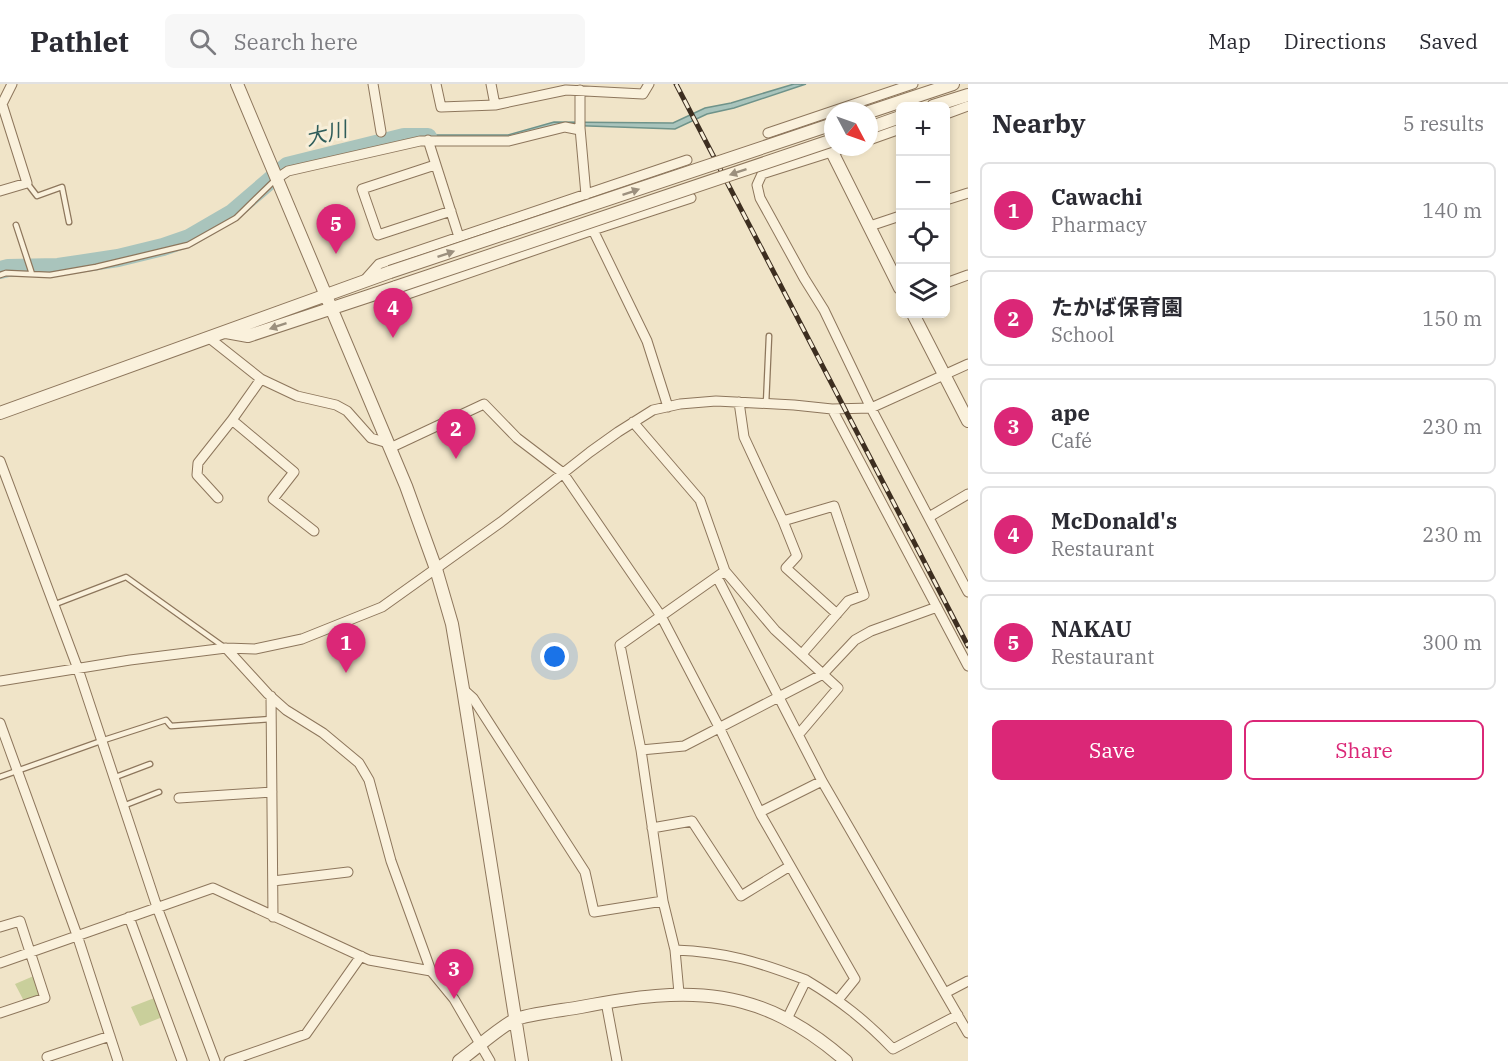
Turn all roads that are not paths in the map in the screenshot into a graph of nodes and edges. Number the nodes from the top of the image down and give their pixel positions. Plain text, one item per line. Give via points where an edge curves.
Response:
1 (12, 84) edge
2 (237, 84) edge
3 (372, 84) edge
4 (436, 84) edge
5 (491, 84) edge
6 (649, 84) edge
7 (913, 84) edge
8 (953, 84) edge
9 (580, 90) junction
10 (968, 95) edge
11 (946, 102) edge
12 (495, 105) junction
13 (968, 106) edge
14 (878, 109) edge
15 (950, 112) edge
16 (896, 118) edge
17 (878, 125) edge
18 (580, 126) junction
19 (824, 127) edge
20 (896, 130) edge
21 (381, 132) dead end
22 (768, 133) dead end
23 (878, 137) edge
24 (428, 140) junction
25 (824, 149) edge
26 (824, 149) edge
27 (837, 156) edge
28 (687, 160) dead end
29 (435, 165) junction
30 (276, 179) junction
31 (27, 183) junction
32 (0, 191) edge
33 (968, 193) edge
34 (586, 195) junction
35 (691, 198) dead end
36 (950, 198) edge
37 (451, 211) junction
38 (896, 217) edge
39 (69, 222) dead end
40 (16, 225) dead end
41 (870, 226) junction
42 (593, 230) junction
43 (459, 237) junction
44 (32, 274) junction
45 (0, 275) edge
46 (968, 275) edge
47 (896, 280) edge
48 (950, 281) edge
49 (363, 282) junction
50 (374, 293) junction
51 (328, 302) junction
52 (916, 318) edge
53 (769, 336) dead end
54 (208, 337) junction
55 (968, 364) edge
56 (944, 374) junction
57 (261, 379) junction
58 (739, 402) junction
59 (766, 404) junction
60 (668, 407) junction
61 (871, 408) junction
62 (832, 409) junction
63 (0, 413) edge
64 (232, 420) junction
65 (968, 421) edge
66 (633, 422) junction
67 (389, 445) junction
68 (0, 461) edge
69 (564, 472) junction
70 (968, 494) edge
71 (218, 498) dead end
72 (929, 517) junction
73 (783, 521) junction
74 (314, 531) dead end
75 (436, 569) junction
76 (721, 574) junction
77 (968, 592) edge
78 (53, 605) junction
79 (937, 607) junction
80 (837, 614) junction
81 (661, 616) junction
82 (226, 648) junction
83 (801, 654) junction
84 (968, 666) edge
85 (78, 669) junction
86 (823, 674) junction
87 (0, 681) edge
88 (463, 689) junction
89 (271, 696) junction
90 (779, 696) junction
91 (271, 719) junction
92 (0, 723) edge
93 (719, 727) junction
94 (799, 734) junction
95 (101, 741) junction
96 (641, 750) junction
97 (150, 764) dead end
98 (17, 771) junction
99 (0, 777) edge
100 (113, 778) junction
101 (822, 781) junction
102 (159, 792) dead end
103 (272, 792) junction
104 (179, 798) dead end
105 (123, 806) junction
106 (760, 812) junction
107 (652, 828) junction
108 (790, 866) junction
109 (348, 872) dead end
110 (273, 880) junction
111 (663, 901) junction
112 (157, 907) junction
113 (129, 917) junction
114 (273, 917) junction
115 (0, 927) edge
116 (77, 935) junction
117 (675, 950) junction
118 (29, 953) junction
119 (361, 956) junction
120 (0, 963) edge
121 (431, 971) junction
122 (806, 980) junction
123 (968, 981) edge
124 (679, 993) junction
125 (945, 993) junction
126 (838, 1000) junction
127 (606, 1002) junction
128 (0, 1013) edge
129 (958, 1016) junction
130 (516, 1019) junction
131 (787, 1019) junction
132 (968, 1033) edge
133 (110, 1036) junction
134 (480, 1045) junction
135 (48, 1057) dead end
136 (118, 1061) edge
137 (182, 1061) edge
138 (215, 1061) edge
139 (230, 1061) edge
140 (459, 1061) edge
141 (490, 1061) edge
142 (522, 1061) edge
143 (617, 1061) edge
144 (846, 1061) edge

1 - 31 street via 2,104
2 - 30 street
3 - 21 street
4 - 12 street via 441,107
5 - 12 street
6 - 9 street via 643,94
7 - 22 street
8 - 14 street
9 - 12 street
9 - 18 street
10 - 11 street
13 - 15 street
16 - 17 street
18 - 24 street via 509,141
18 - 34 street
49 -> 19 street, bridge
20 - 23 street
24 - 29 street
24 - 30 street via 288,171
25 -> 50 street, bridge
26 - 61 street via 762,174 757,185 760,198 824,310
27 - 41 street
28 - 34 street
29 - 37 street
29 - 37 street via 362,189 378,235
30 - 44 lane via 236,218 188,245 96,267
30 - 51 street
31 - 32 street
31 - 39 lane via 37,196 62,187
33 - 36 street
34 - 43 street
35 - 42 street
37 - 43 street
38 - 41 street
40 - 44 lane
41 - 47 street
42 - 50 street via 399,297
42 - 60 street via 646,341
43 - 49 street via 379,264
44 - 45 lane
46 - 48 street
49 - 51 street
50 - 51 street
51 - 54 street via 248,336 225,332
51 - 67 street
52 - 56 street
53 - 59 lane
54 - 57 street
54 - 63 street
55 - 56 street
56 - 61 street
56 - 65 street
57 - 64 street
57 - 67 street via 297,396 336,405 371,438
58 - 59 street
58 - 60 street
58 - 73 street via 744,437
59 - 62 street
60 - 66 street via 653,410
61 - 62 street
61 - 72 street
62 - 79 street
64 - 71 street via 198,464 197,475
64 - 74 street via 294,472 273,499
66 - 69 street
66 - 76 street via 700,500
67 - 69 street via 484,404 518,438
67 - 75 street
68 - 78 street
69 - 75 street
69 - 81 street
70 - 72 street
72 - 77 street
73 - 80 street via 797,556 786,568
73 - 80 street via 834,507 864,595 848,601
75 - 82 street via 382,607 302,639 255,649
75 - 88 street via 452,624
76 - 81 street
76 - 83 street
76 - 90 street
78 - 82 lane via 126,577
78 - 85 street
79 - 84 street
79 - 86 street via 855,640
80 - 83 street
81 - 93 street
81 - 96 street via 620,645
82 - 85 street
82 - 89 street
83 - 86 street
85 - 87 street
85 - 95 street
86 - 90 street
86 - 94 street via 838,688
88 - 111 street via 473,698 585,873 594,912
88 - 130 street
89 - 91 street
89 - 121 street via 359,763 369,780 391,861
90 - 93 street
90 - 94 street
91 - 95 lane via 171,726 166,720
91 - 103 street
92 - 98 street
93 - 96 street via 684,746
93 - 106 street
94 - 101 street
95 - 98 lane
95 - 100 street
96 - 107 street
97 - 100 lane
98 - 99 lane
98 - 116 street
100 - 105 street
101 - 106 street
101 - 125 street
102 - 105 lane
103 - 104 street
103 - 110 street
105 - 112 street
106 - 108 street
107 - 108 street via 693,821 741,896
107 - 111 street
108 - 126 street via 855,979
109 - 110 street
110 - 114 street
111 - 117 street
112 - 113 street
112 - 114 street via 213,888
112 - 138 street
113 - 116 street
113 - 137 street
114 - 119 street
115 - 118 street via 20,921
116 - 118 street
116 - 133 street
117 - 122 street via 727,954
117 - 124 street
118 - 120 street
118 - 128 street via 45,998
119 - 121 street
119 - 139 street via 306,1034
121 - 134 street via 454,999
122 - 126 street
122 - 131 street
123 - 125 street
124 - 127 street
124 - 131 street via 740,1002
125 - 129 street
126 - 129 street via 893,1049
127 - 130 street
127 - 143 street
129 - 132 street
130 - 134 street
130 - 142 street
131 - 144 street via 820,1038
133 - 135 street
133 - 136 street
134 - 140 street
134 - 141 street

